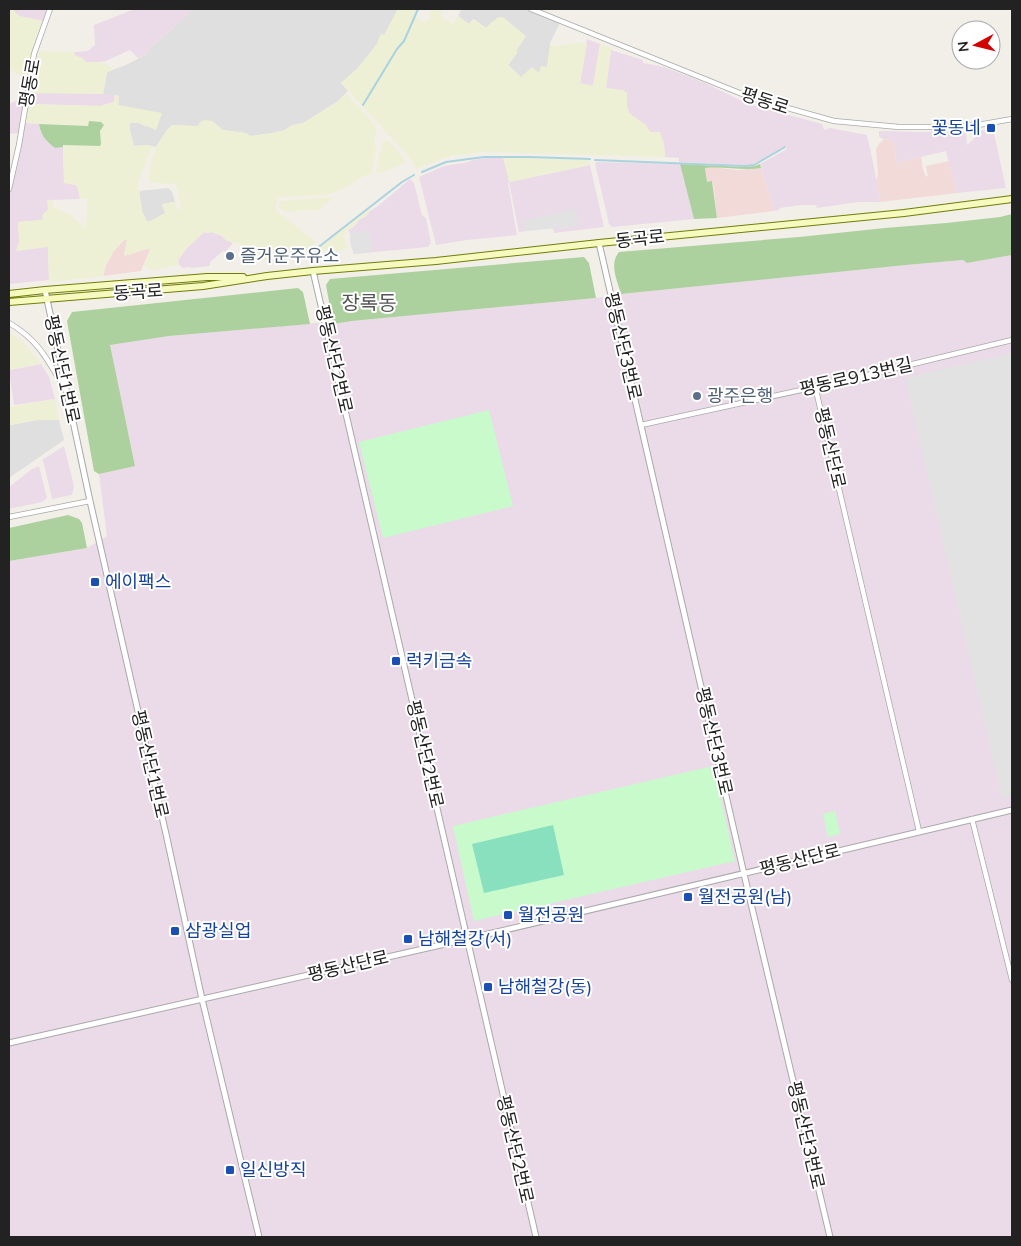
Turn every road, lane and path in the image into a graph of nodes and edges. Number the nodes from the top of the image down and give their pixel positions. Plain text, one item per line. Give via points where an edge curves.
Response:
1 (50, 9) edge
2 (530, 9) edge
3 (1012, 119) edge
4 (9, 189) edge
5 (1012, 199) edge
6 (599, 243) junction
7 (313, 270) junction
8 (267, 276) junction
9 (45, 290) junction
10 (9, 294) edge
11 (47, 298) junction
12 (9, 302) edge
13 (9, 323) edge
14 (1012, 340) edge
15 (815, 386) junction
16 (68, 394) junction
17 (641, 425) junction
18 (90, 501) junction
19 (9, 517) edge
20 (1012, 810) edge
21 (972, 819) junction
22 (919, 831) junction
23 (744, 874) junction
24 (466, 939) junction
25 (1012, 980) edge
26 (202, 999) junction
27 (9, 1043) edge
28 (259, 1237) edge
29 (536, 1237) edge
30 (830, 1237) edge

1 - 4 street, 평동로 via 34,54
2 - 3 street, 평동로 via 752,98 834,121 940,128
5 - 6 main road, 동곡로
6 - 7 main road, 동곡로 via 436,261
6 - 17 street, 평동산단3번로
7 - 8 main road, 동곡로
7 - 24 street, 평동산단2번로
8 - 9 main road, 동곡로 via 207,277
8 - 11 main road, 동곡로 via 203,286
9 - 10 main road, 동곡로
9 - 11 street, 평동산단1번로
11 - 12 main road, 동곡로
11 - 16 street, 평동산단1번로
13 - 16 street via 41,349
14 - 15 street, 평동로913번길
15 - 17 street, 평동로913번길
15 - 22 street, 평동산단로
16 - 18 street, 평동산단1번로
17 - 23 street, 평동산단3번로
18 - 19 street
18 - 26 street, 평동산단1번로
20 - 21 street, 평동산단로
21 - 22 street, 평동산단로
21 - 25 street
22 - 23 street, 평동산단로
23 - 24 street, 평동산단로
23 - 30 street, 평동산단3번로
24 - 26 street, 평동산단로
24 - 29 street, 평동산단2번로
26 - 27 street, 평동산단로
26 - 28 street, 평동산단1번로

